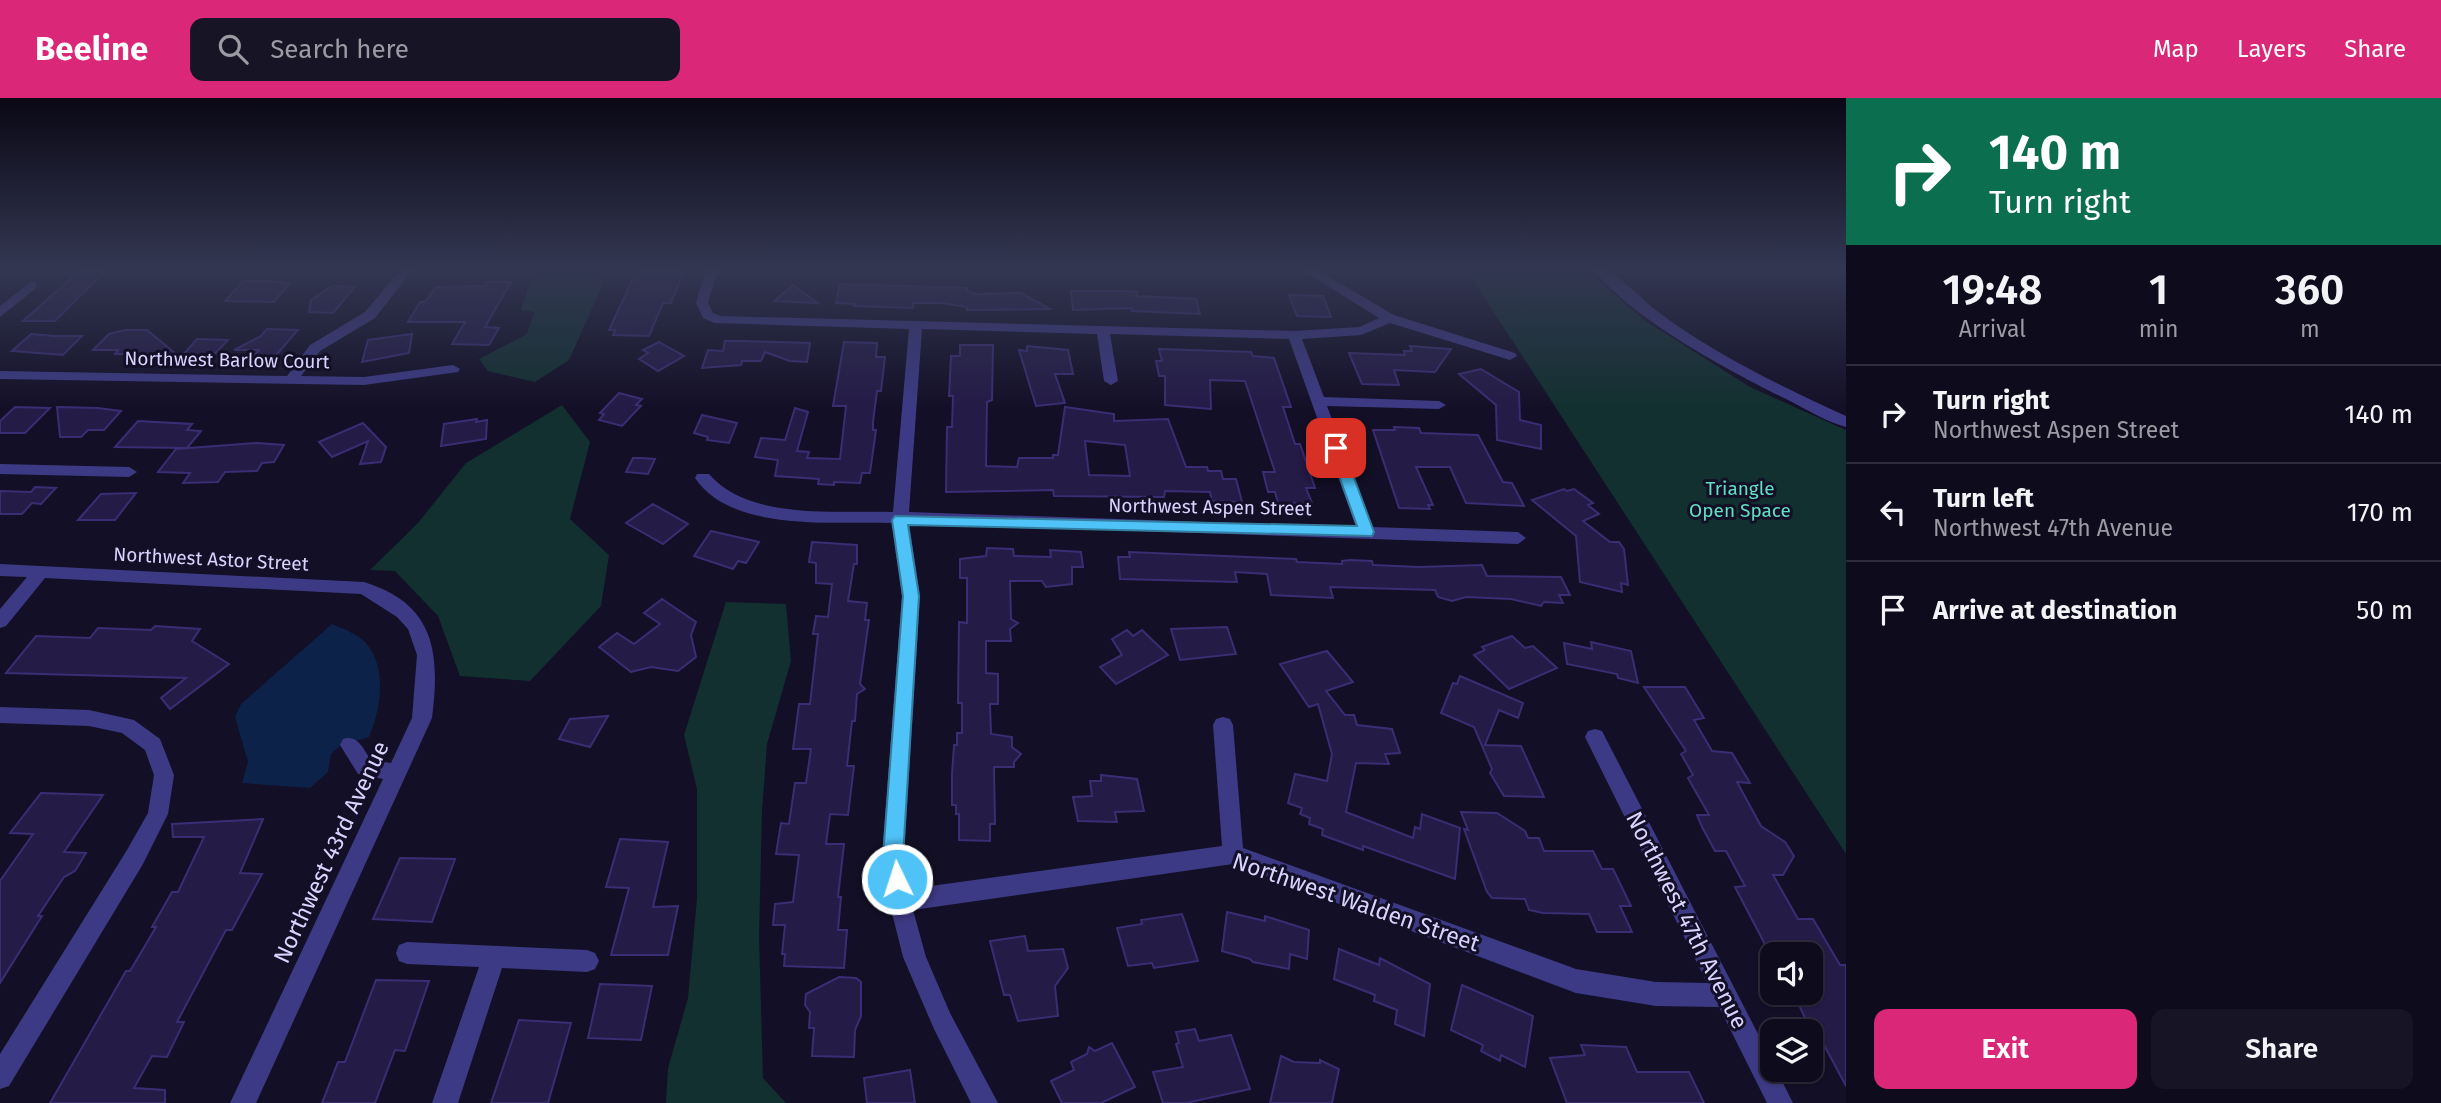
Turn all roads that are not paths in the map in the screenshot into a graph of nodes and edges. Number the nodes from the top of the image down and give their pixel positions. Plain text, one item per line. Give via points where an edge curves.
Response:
1 (370, 315) edge
2 (710, 315) edge
3 (1384, 315) edge
4 (1655, 315) edge
5 (1389, 318) junction
6 (916, 326) junction
7 (1104, 330) junction
8 (1294, 335) junction
9 (1510, 356) dead end
10 (453, 369) dead end
11 (0, 375) edge
12 (290, 381) junction
13 (1111, 382) dead end
14 (1319, 401) junction
15 (1439, 405) dead end
16 (1846, 422) edge
17 (0, 469) edge
18 (129, 472) dead end
19 (703, 478) dead end
20 (900, 520) junction
21 (1366, 532) junction
22 (1518, 538) dead end
23 (0, 569) edge
24 (42, 571) junction
25 (411, 618) joint
26 (0, 621) edge
27 (0, 715) edge
28 (1223, 725) dead end
29 (1595, 737) dead end
30 (350, 745) dead end
31 (397, 772) junction
32 (1233, 854) junction
33 (900, 901) junction
34 (407, 953) dead end
35 (494, 957) junction
36 (587, 961) dead end
37 (1725, 995) junction
38 (0, 1077) edge
39 (243, 1103) edge
40 (445, 1103) edge
41 (985, 1103) edge
42 (1780, 1103) edge

1 - 12 street via 315,348
2 - 6 street via 750,322
3 - 5 street
4 - 16 street via 1754,377
5 - 8 street via 1361,331
5 - 9 street
6 - 7 street
6 - 20 street
7 - 8 street
7 - 13 street
8 - 14 street
10 - 12 street, Northwest Barlow Court via 364,381
11 - 12 street, Northwest Barlow Court
14 - 15 street
14 - 21 street
17 - 18 street
19 - 20 street, Northwest Aspen Street via 713,492 733,504 769,513
20 - 21 street, Northwest Aspen Street
20 - 33 street via 911,596 893,856
21 - 22 street, Northwest Aspen Street
23 - 24 street, Northwest Astor Street
24 - 25 street, Northwest Astor Street via 364,588 394,602
24 - 26 street
25 - 31 street, Northwest 43rd Avenue via 424,639 429,670 422,718
27 - 38 street via 89,718 127,726 153,745 164,775 159,814
28 - 32 street
29 - 37 street, Northwest 47th Avenue
30 - 31 street via 365,768
31 - 39 street, Northwest 43rd Avenue
32 - 33 street, Northwest Walden Street
32 - 37 street, Northwest Walden Street via 1576,981 1656,994
33 - 41 street via 925,983
34 - 35 street
35 - 36 street
35 - 40 street
37 - 42 street, Northwest 47th Avenue

